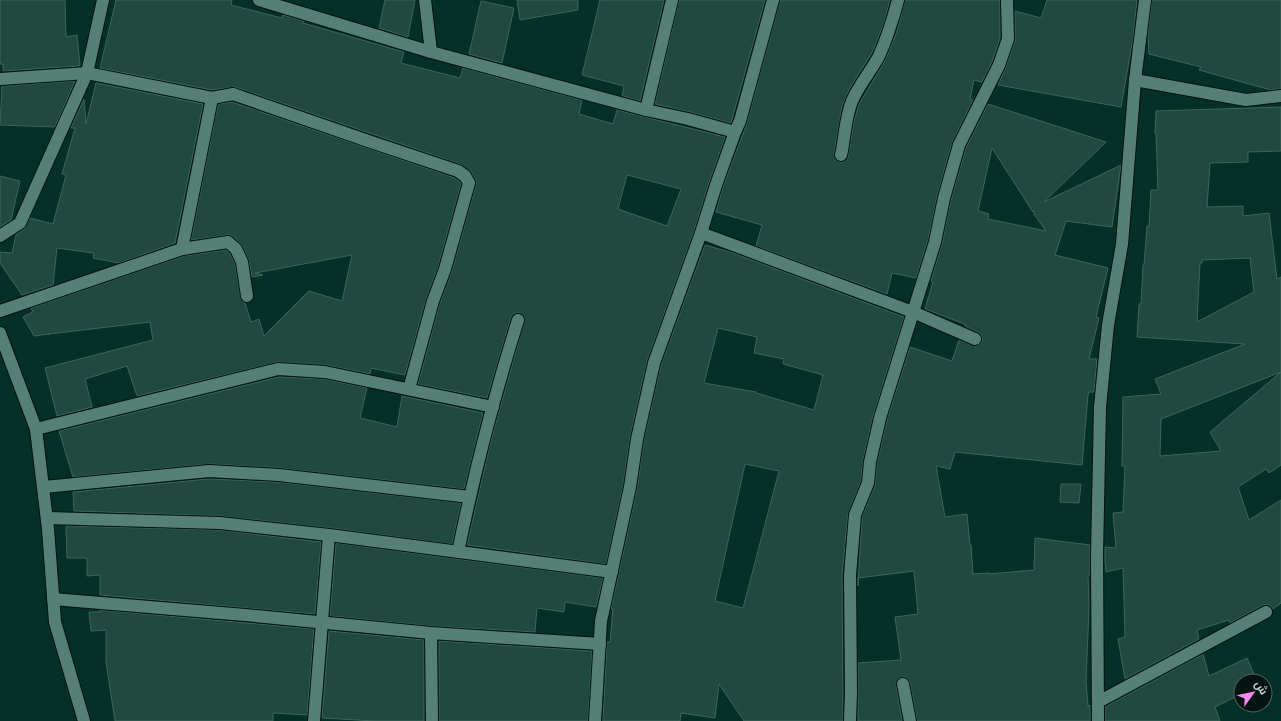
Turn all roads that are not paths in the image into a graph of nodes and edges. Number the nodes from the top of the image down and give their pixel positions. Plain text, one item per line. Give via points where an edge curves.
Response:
1 (103, 0) edge
2 (259, 0) edge
3 (425, 0) edge
4 (672, 0) edge
5 (773, 0) edge
6 (898, 0) edge
7 (1007, 0) edge
8 (1145, 0) edge
9 (432, 52) junction
10 (87, 73) junction
11 (0, 79) edge
12 (1135, 80) junction
13 (1281, 96) edge
14 (212, 98) junction
15 (646, 110) junction
16 (735, 132) junction
17 (841, 156) dead end
18 (701, 233) junction
19 (0, 236) edge
20 (182, 249) junction
21 (247, 296) dead end
22 (0, 311) edge
23 (913, 312) junction
24 (518, 320) dead end
25 (0, 333) edge
26 (975, 339) dead end
27 (409, 390) junction
28 (493, 407) junction
29 (36, 429) junction
30 (44, 487) junction
31 (470, 497) junction
32 (47, 518) junction
33 (329, 534) junction
34 (458, 552) junction
35 (612, 572) junction
36 (53, 600) junction
37 (1266, 612) dead end
38 (322, 623) junction
39 (431, 633) junction
40 (600, 644) junction
41 (903, 684) dead end
42 (1098, 702) junction
43 (84, 721) edge
44 (314, 721) edge
45 (432, 721) edge
46 (595, 721) edge
47 (850, 721) edge
48 (910, 721) edge
49 (1098, 721) edge

1 - 10 street
2 - 9 street
3 - 9 street
4 - 15 street
5 - 16 street via 743,112
6 - 17 street via 879,56 850,107
7 - 23 street via 1008,39 999,66 959,145 935,242
8 - 12 street
9 - 15 street
10 - 11 street
10 - 14 street
10 - 19 street via 20,223
12 - 13 street via 1246,100
12 - 42 street via 1122,244 1108,325 1100,407
14 - 20 street
14 - 27 street via 233,94 458,170 465,176 469,182
15 - 16 street
16 - 18 street
18 - 23 street
18 - 35 street via 654,363
20 - 21 street via 228,242 236,249 242,262
20 - 22 street
23 - 26 street
23 - 47 street via 880,418 868,483 855,515 850,575
24 - 28 street
25 - 29 street
27 - 28 street
27 - 29 street via 325,372 278,369
28 - 31 street
29 - 30 street
30 - 31 street via 209,471 279,475
30 - 32 street
31 - 34 street
32 - 33 street via 220,522
32 - 36 street
33 - 34 street
33 - 38 street
34 - 35 street
35 - 40 street via 601,621
36 - 38 street
36 - 43 street via 55,622
37 - 42 street
38 - 39 street
38 - 44 street
39 - 40 street
39 - 45 street
40 - 46 street
41 - 48 street
42 - 49 street

